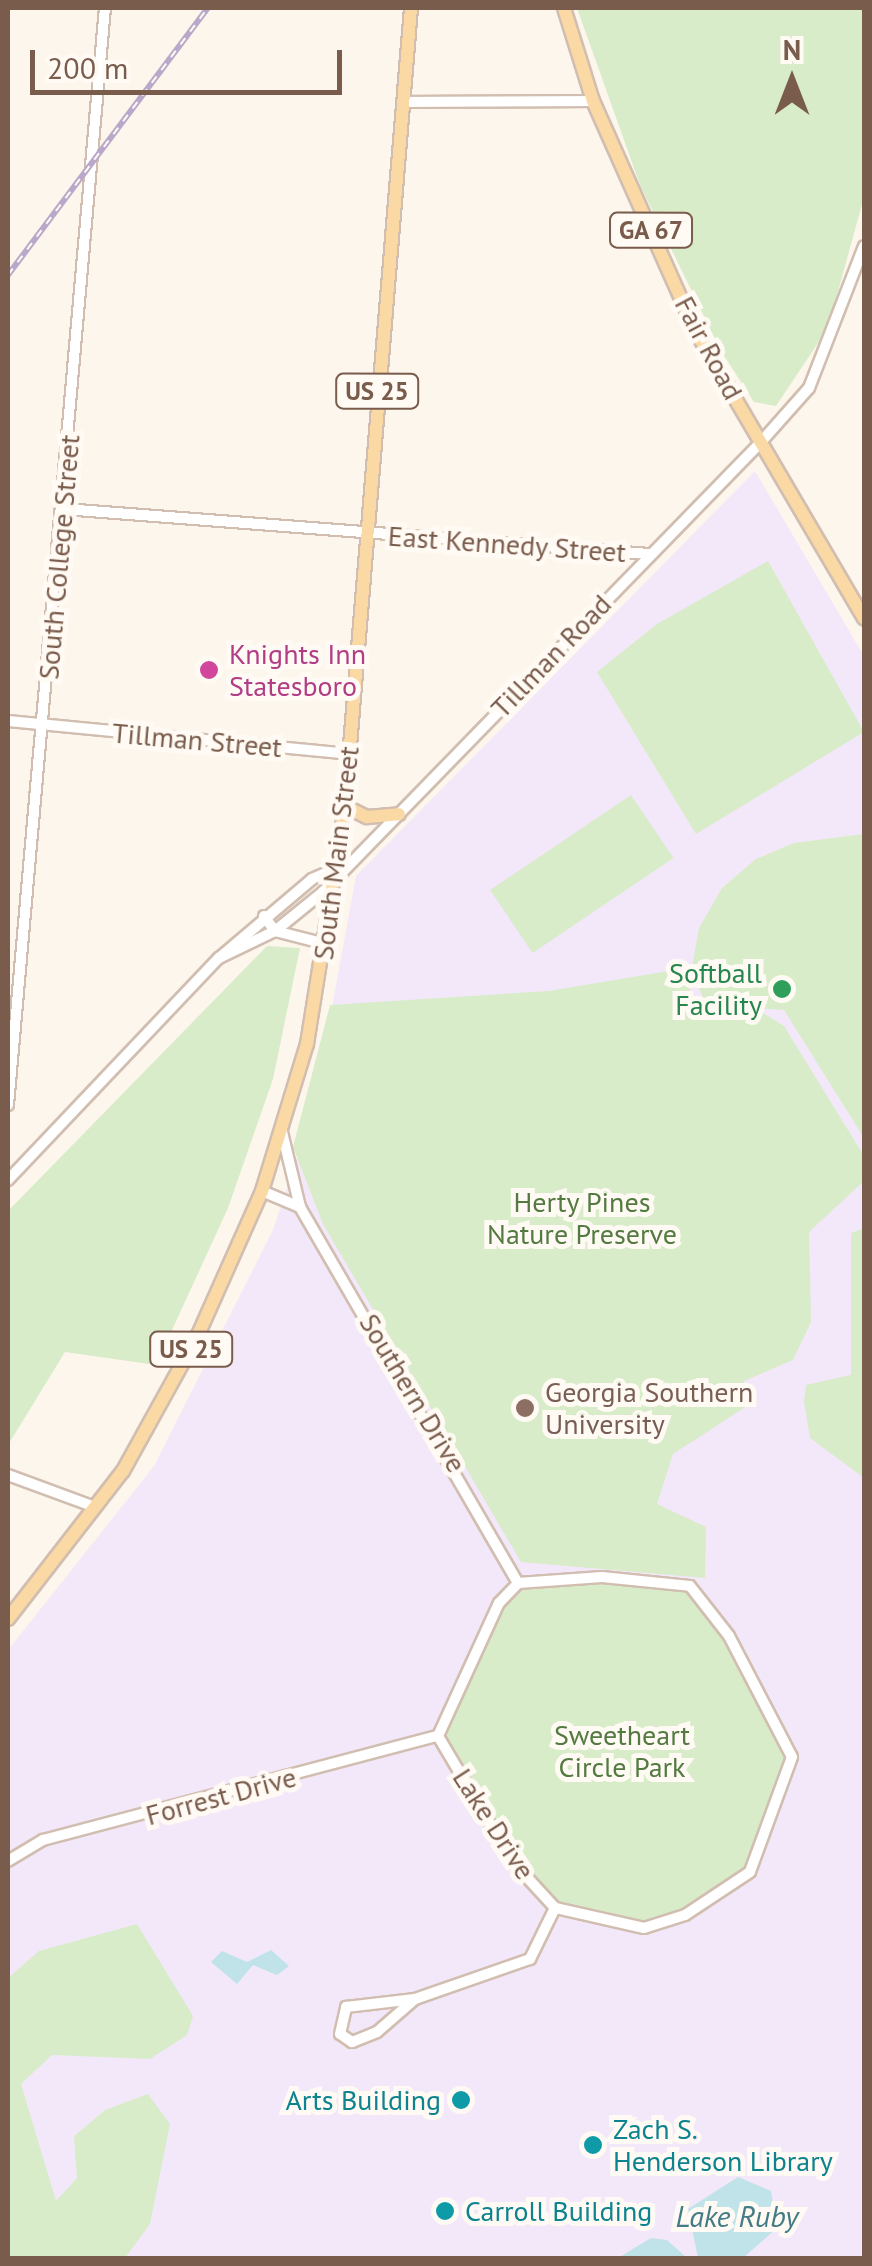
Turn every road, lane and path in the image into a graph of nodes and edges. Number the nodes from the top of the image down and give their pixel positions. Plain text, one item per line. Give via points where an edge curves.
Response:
1 (104, 8) edge
2 (411, 8) edge
3 (564, 8) edge
4 (593, 101) junction
5 (403, 102) junction
6 (864, 246) edge
7 (761, 442) junction
8 (64, 509) junction
9 (364, 534) junction
10 (649, 554) junction
11 (864, 618) edge
12 (8, 721) edge
13 (44, 725) junction
14 (349, 754) junction
15 (345, 806) junction
16 (399, 814) junction
17 (339, 867) junction
18 (264, 916) junction
19 (275, 932) junction
20 (326, 944) junction
21 (219, 958) junction
22 (9, 1070) edge
23 (8, 1105) edge
24 (282, 1132) junction
25 (8, 1180) edge
26 (262, 1192) junction
27 (300, 1207) junction
28 (8, 1475) edge
29 (95, 1507) junction
30 (518, 1583) junction
31 (8, 1619) edge
32 (438, 1736) junction
33 (8, 1861) edge
34 (555, 1908) junction
35 (415, 1999) junction

1 - 8 street, South College Street
2 - 5 main road, South Main Street / US 25
3 - 4 main road, Fair Road / GA 67
4 - 5 street
4 - 7 main road, Fair Road / GA 67 via 696,332
5 - 9 main road, South Main Street / US 25
6 - 7 street, Tillman Road via 809,388
7 - 10 street, Tillman Road
7 - 11 main road, Fair Road / GA 67
8 - 9 street, East Kennedy Street
8 - 13 street, South College Street
9 - 10 street, East Kennedy Street
9 - 14 main road, South Main Street / US 25
10 - 16 street, Tillman Road
12 - 13 street, Tillman Street
13 - 14 street, Tillman Street
13 - 22 street, South College Street
14 - 15 main road, South Main Street / US 25
15 - 16 main road via 361,816
15 - 17 main road, South Main Street / US 25
16 - 17 street, Tillman Road
17 - 18 street, Tillman Road
17 - 19 street, Tillman Road
17 - 20 main road, South Main Street / US 25
18 - 19 street
18 - 21 street, Tillman Road
19 - 20 street
19 - 21 street, Tillman Road
20 - 24 main road, South Main Street / US 25
21 - 25 street, Tillman Road
22 - 23 street, South College Street
24 - 26 main road, South Main Street / US 25
24 - 27 street, Southern Drive
26 - 27 street
26 - 29 main road, South Main Street / US 25 via 191,1349
27 - 30 street, Southern Drive
28 - 29 street
29 - 31 main road, South Main Street / US 25
30 - 32 street via 499,1603
30 - 34 street via 602,1576 690,1586 751,1670 792,1757 764,1848 730,1889 644,1928
32 - 33 street, Forrest Drive via 42,1840
32 - 34 street, Lake Drive via 512,1861
34 - 35 street via 530,1959
35 - 35 street via 346,2007 340,2034 352,2042 377,2032

